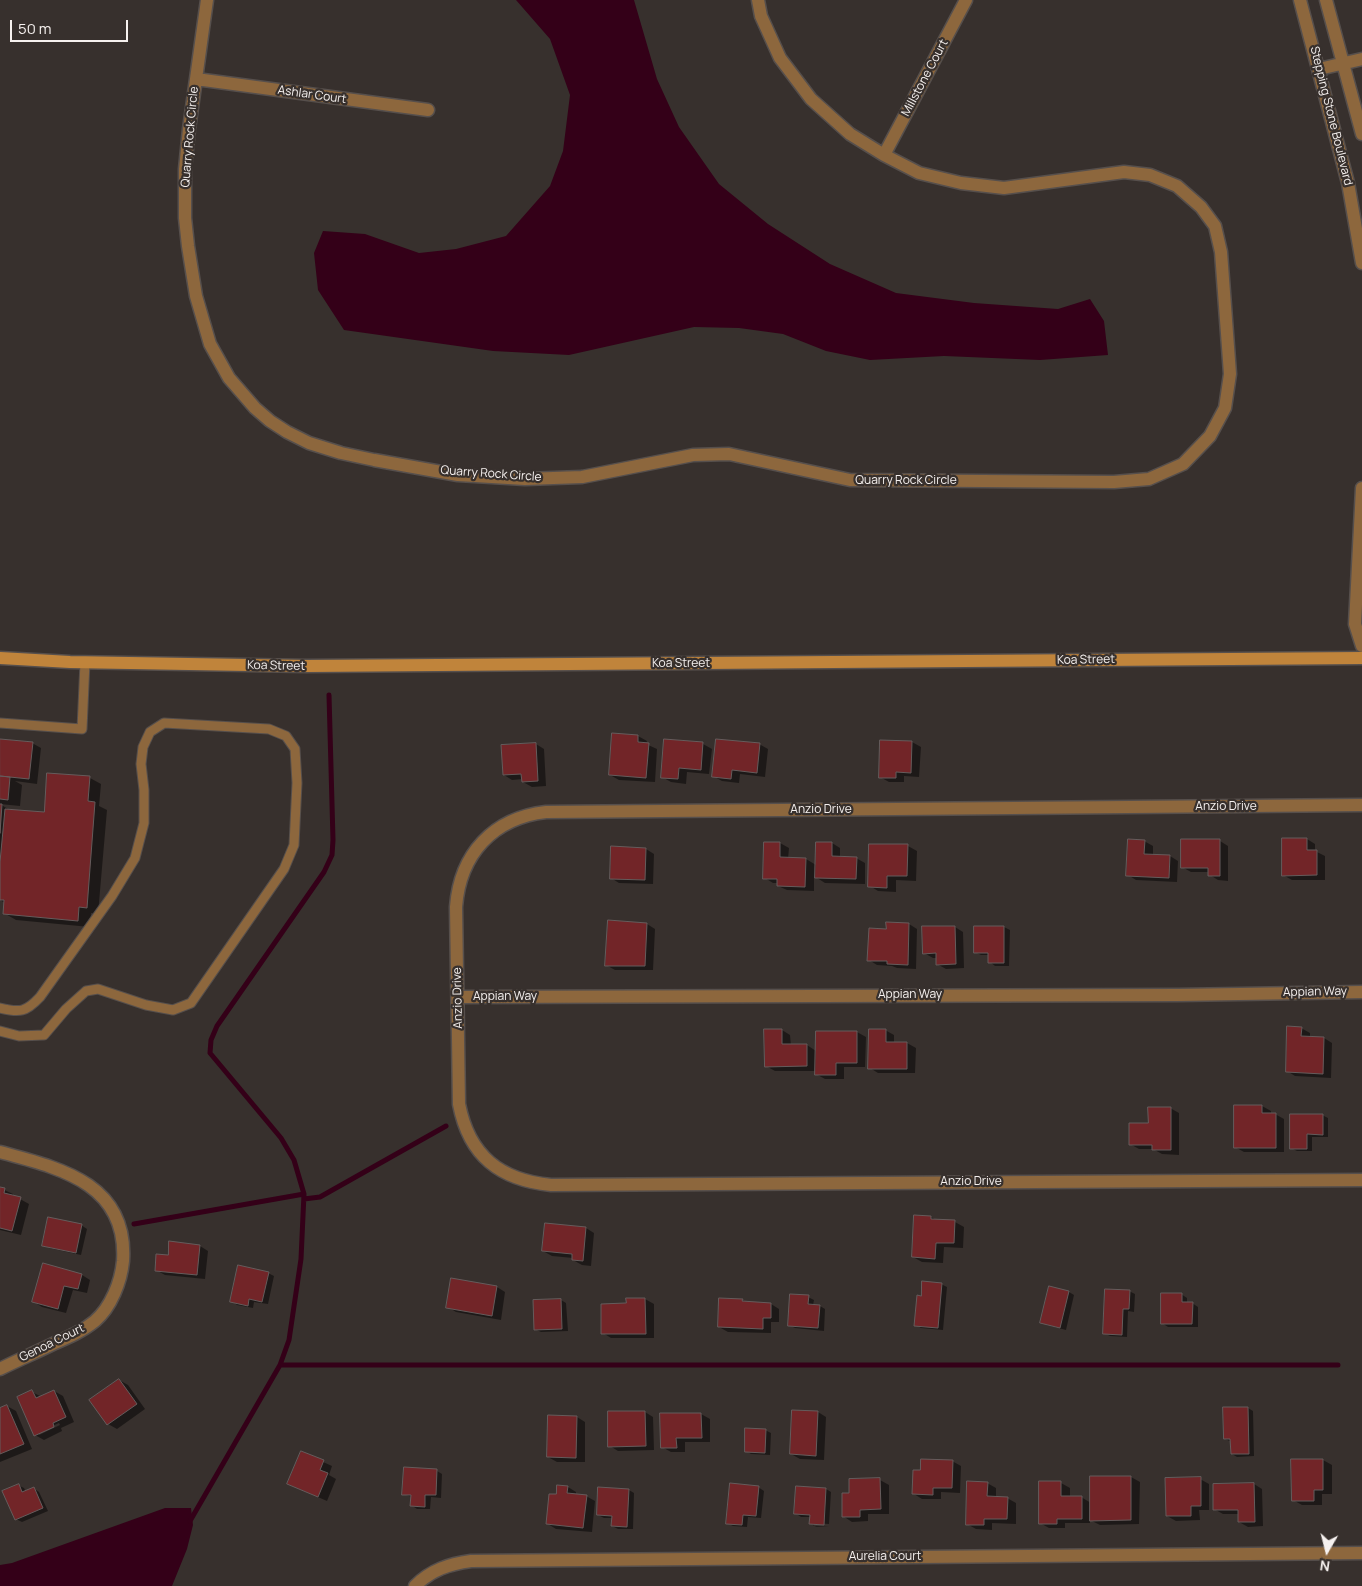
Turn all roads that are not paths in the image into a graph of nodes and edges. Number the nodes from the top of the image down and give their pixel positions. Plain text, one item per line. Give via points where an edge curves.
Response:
1 (207, 0) edge
2 (758, 0) edge
3 (966, 0) edge
4 (1300, 0) edge
5 (1326, 0) edge
6 (1362, 59) edge
7 (1343, 64) junction
8 (1319, 69) junction
9 (196, 79) junction
10 (428, 110) dead end
11 (1362, 134) edge
12 (884, 156) junction
13 (1362, 263) edge
14 (1362, 488) edge
15 (1362, 646) edge
16 (0, 658) edge
17 (1362, 658) edge
18 (85, 662) junction
19 (0, 723) edge
20 (1362, 805) edge
21 (1362, 992) edge
22 (458, 997) junction
23 (0, 1008) edge
24 (0, 1031) edge
25 (0, 1152) edge
26 (1362, 1180) edge
27 (0, 1369) edge
28 (1362, 1553) edge
29 (415, 1586) edge

1 - 9 street, Quarry Rock Circle
2 - 12 street, Quarry Rock Circle via 780,58 811,100 850,134
3 - 12 street, Millstone Court
4 - 8 street, Stepping Stone Boulevard
5 - 7 street, Stepping Stone Boulevard
6 - 7 street
7 - 8 street
7 - 11 street, Stepping Stone Boulevard
8 - 13 street, Stepping Stone Boulevard via 1348,183
9 - 10 street, Ashlar Court
9 - 12 street, Quarry Rock Circle via 186,148 185,195 188,246 202,322 219,362 241,394 270,421 309,443 341,453 458,475 525,479 582,477 693,456 729,454 850,480 1114,482 1149,479 1182,464 1210,436 1225,408 1230,374 1221,252 1215,226 1201,206 1177,186 1150,175 1124,172 1004,188 961,183 919,173
14 - 15 street via 1355,624
16 - 18 main road, Koa Street
17 - 18 main road, Koa Street via 307,666
18 - 19 lane via 82,729
20 - 22 street, Anzio Drive via 532,813 504,824 486,838 473,853 464,872 456,895
21 - 22 street, Appian Way
22 - 26 street, Anzio Drive via 459,1104 465,1127 487,1160 525,1182 561,1185
23 - 24 lane via 14,1011 29,1008 40,997 135,858 144,823 143,747 150,732 164,723 269,729 286,736 295,749 294,845 284,869 191,1003 173,1010 146,1005 98,988 86,991 44,1035 19,1036
25 - 27 street, Genoa Court via 67,1172 95,1189 113,1212 124,1250 116,1289 94,1322 80,1332
28 - 29 street, Aurelia Court via 471,1561 442,1567 423,1577

